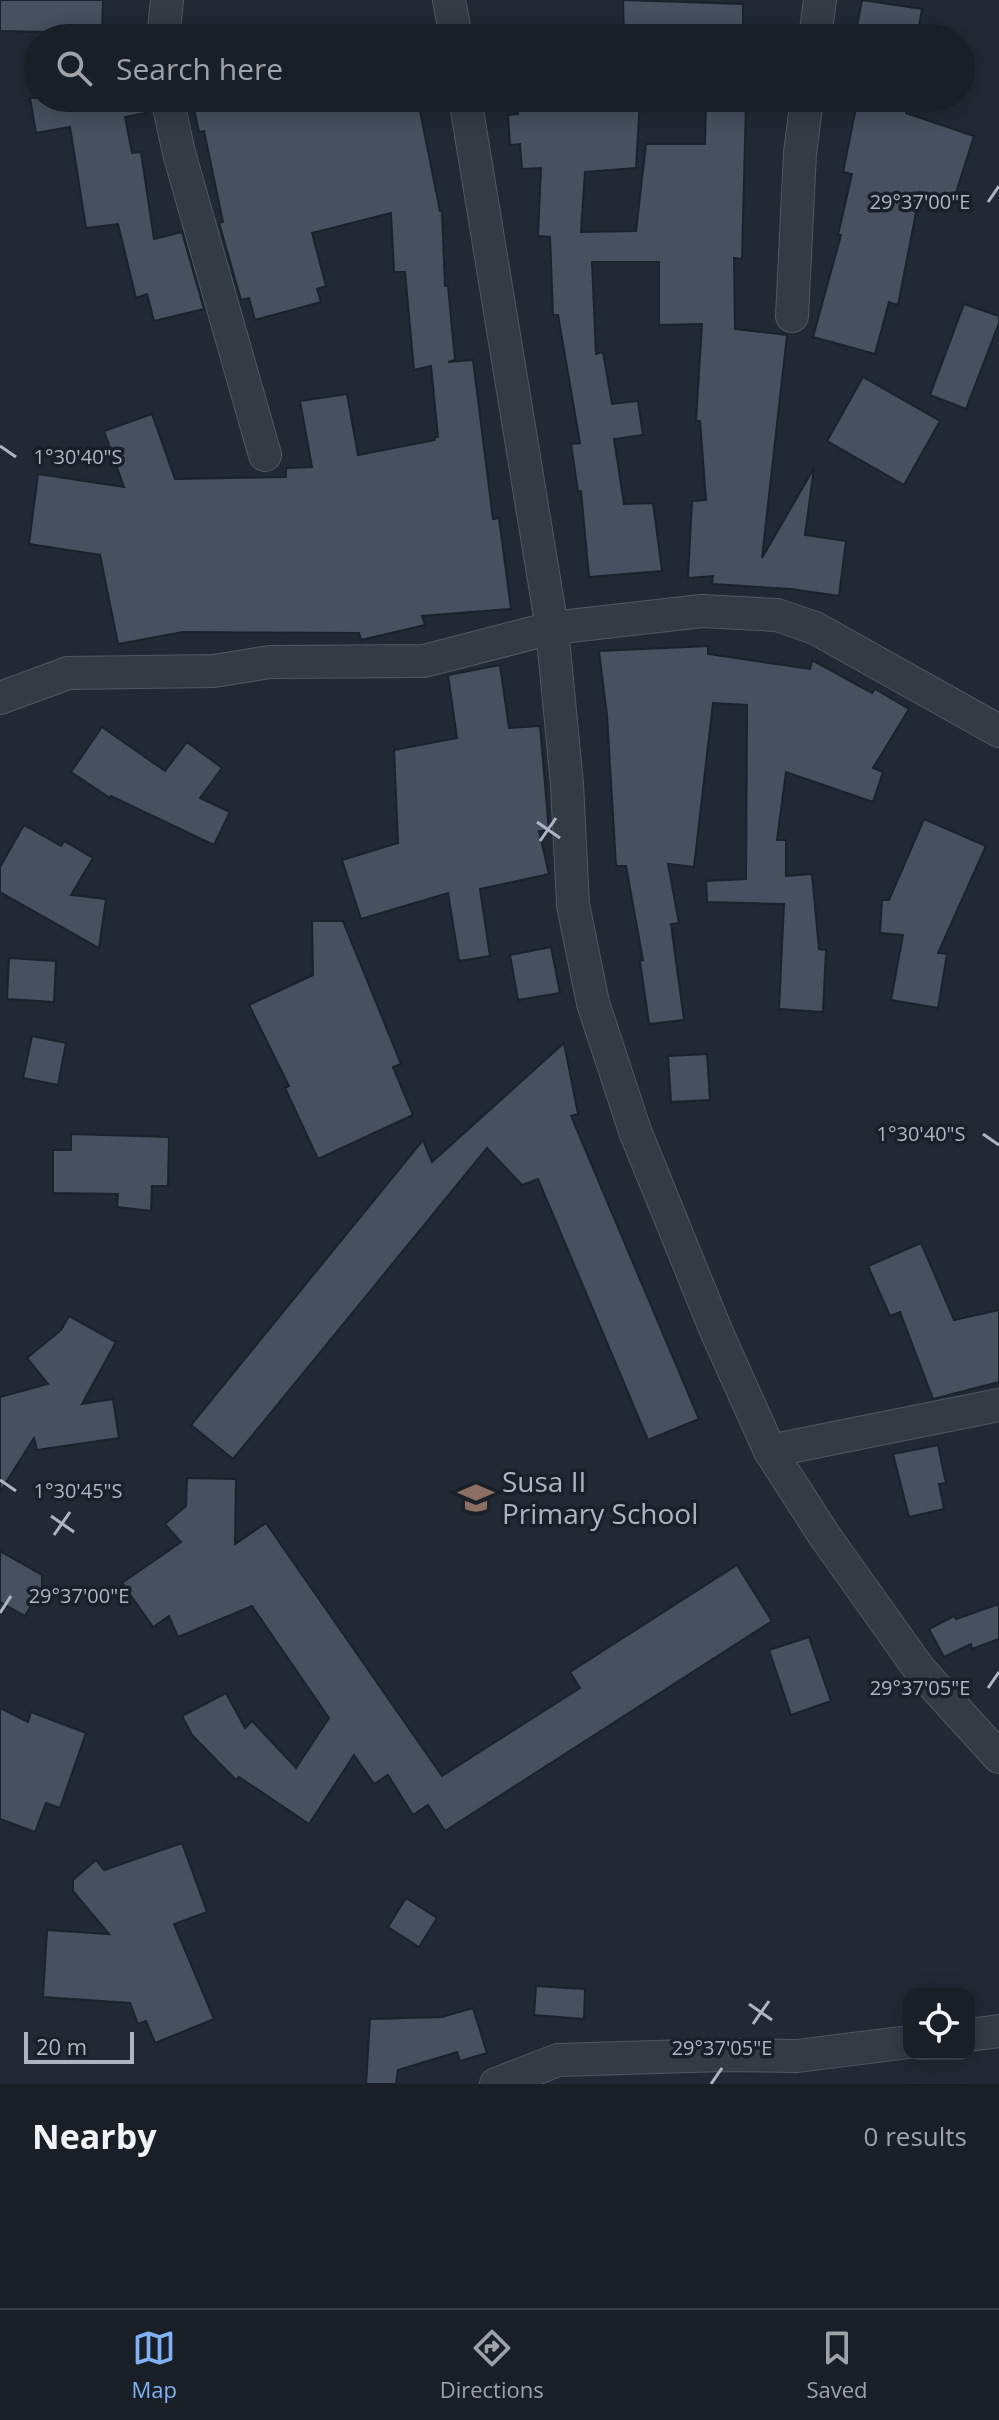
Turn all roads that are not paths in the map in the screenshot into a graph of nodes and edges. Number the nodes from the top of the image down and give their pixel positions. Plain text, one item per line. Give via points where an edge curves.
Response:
1 (167, 0) edge
2 (449, 0) edge
3 (820, 0) edge
4 (164, 24) edge
5 (453, 24) edge
6 (817, 24) edge
7 (170, 112) edge
8 (467, 112) edge
9 (805, 112) edge
10 (792, 316) dead end
11 (265, 455) dead end
12 (552, 628) junction
13 (0, 698) edge
14 (999, 731) edge
15 (999, 1405) edge
16 (770, 1451) junction
17 (999, 1757) edge
18 (999, 2031) edge
19 (975, 2034) edge
20 (903, 2043) edge
21 (496, 2084) edge

1 - 4 street
2 - 5 street
3 - 6 street
7 - 11 street
8 - 12 street
9 - 10 street
12 - 13 street via 424,661 270,662 214,671 68,673
12 - 14 street via 702,611 777,615 815,628
12 - 16 street via 573,905 593,1003 635,1131
15 - 16 street
16 - 17 street via 920,1670
18 - 19 street
20 - 21 street via 797,2056 558,2060

